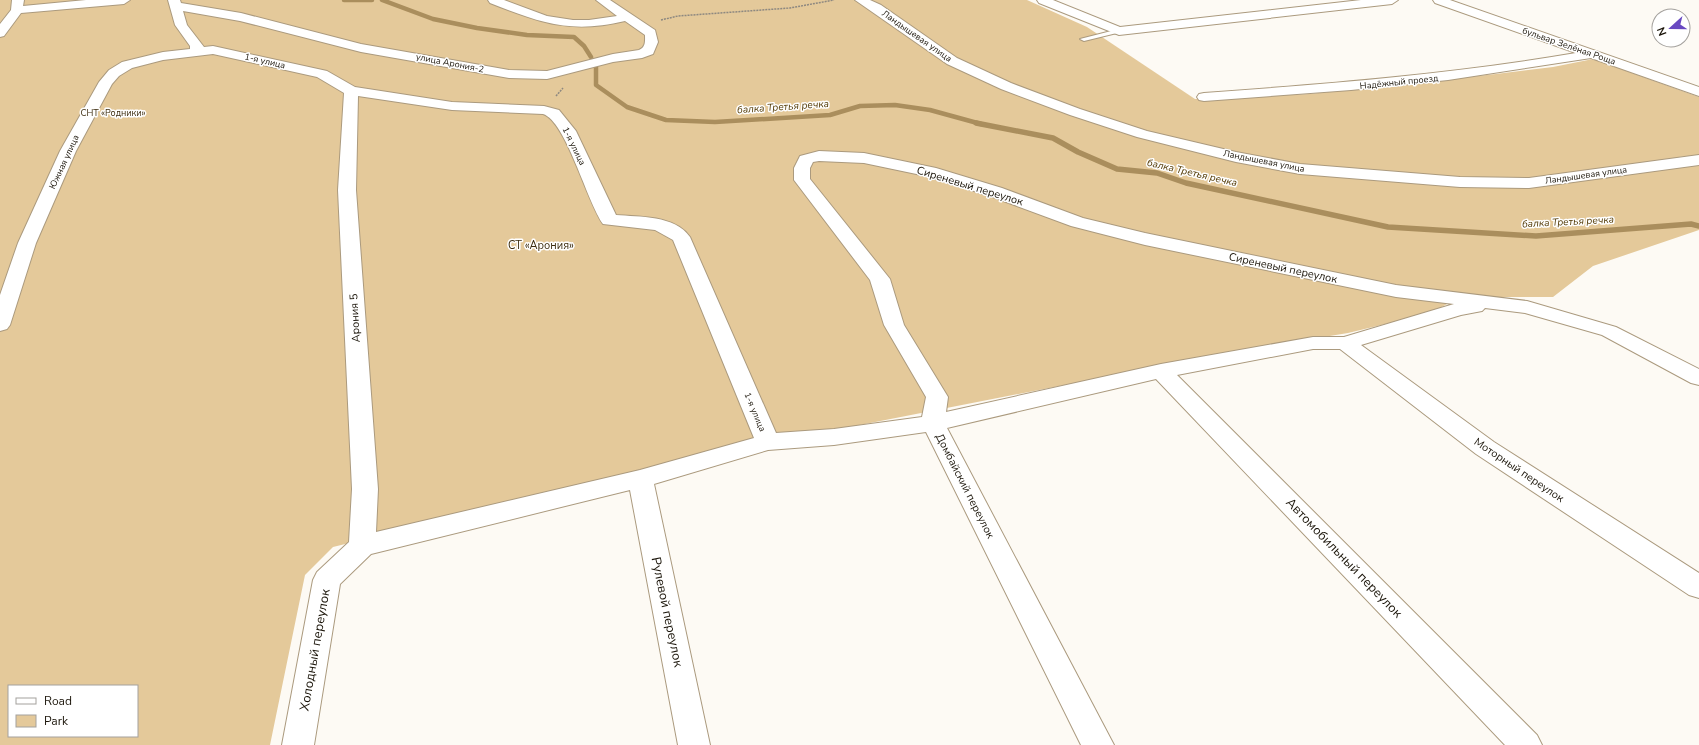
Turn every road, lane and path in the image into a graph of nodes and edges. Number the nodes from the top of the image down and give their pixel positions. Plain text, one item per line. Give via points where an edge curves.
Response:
1 (124, 0) edge
2 (494, 0) edge
3 (602, 0) edge
4 (834, 0) edge
5 (861, 0) edge
6 (1043, 0) edge
7 (1392, 0) edge
8 (1439, 0) edge
9 (1474, 0) edge
10 (174, 3) edge
11 (17, 5) edge
12 (1453, 5) junction
13 (626, 17) junction
14 (641, 25) junction
15 (1119, 31) junction
16 (0, 32) edge
17 (1084, 39) dead end
18 (202, 49) junction
19 (1593, 54) junction
20 (351, 91) junction
21 (1699, 92) edge
22 (1204, 98) dead end
23 (864, 158) joint
24 (1699, 160) edge
25 (1500, 303) junction
26 (0, 325) edge
27 (1345, 343) junction
28 (1162, 371) junction
29 (1699, 378) edge
30 (933, 423) junction
31 (768, 442) junction
32 (640, 479) junction
33 (362, 546) junction
34 (1699, 587) edge
35 (298, 745) edge
36 (694, 745) edge
37 (1098, 745) edge
38 (1526, 745) edge

1 - 11 street
2 - 13 street via 526,14 563,24 601,23
3 - 13 street, улица Арония-2
4 - 14 path via 790,8 678,16
5 - 24 street, Ландышевая улица via 877,8 952,61 1006,86 1142,134 1236,157 1308,170 1460,182 1529,183
6 - 15 street
7 - 15 street
8 - 12 street, бульвар Зелёная Роща
9 - 12 street
10 - 14 street, улица Арония-2 via 242,17 361,48 516,75 547,75 613,58 642,54 648,51 652,42 651,33
10 - 18 street via 181,24
11 - 16 street
12 - 19 street, бульвар Зелёная Роща
13 - 14 street, улица Арония-2
15 - 17 lane
18 - 20 street, 1-я улица via 322,74
18 - 26 street, Южная улица via 126,65 114,72 106,82 68,151 34,229
19 - 21 street, бульвар Зелёная Роща
19 - 22 street, Надёжный проезд via 1528,67 1417,80
20 - 31 street, 1-я улица via 452,106 544,110 554,113 568,131 609,220 663,226 681,237
20 - 33 street, Арония 5 via 347,190 365,489
23 - 25 street, Сиреневый переулок via 930,172 996,192 1077,222 1146,239 1396,291
23 - 30 street, Домбайский переулок via 818,156 806,159 802,168 802,180 880,279 894,325 937,397
25 - 27 street via 1459,308
25 - 29 street, Сиреневый переулок via 1527,307 1609,331
27 - 28 street via 1313,343
27 - 34 street, Моторный переулок via 1485,448
28 - 30 street
28 - 38 street, Автомобильный переулок
30 - 31 street via 834,437
30 - 37 street, Домбайский переулок
31 - 32 street
32 - 33 street
32 - 36 street, Рулевой переулок
33 - 35 street, Холодный переулок via 326,580

